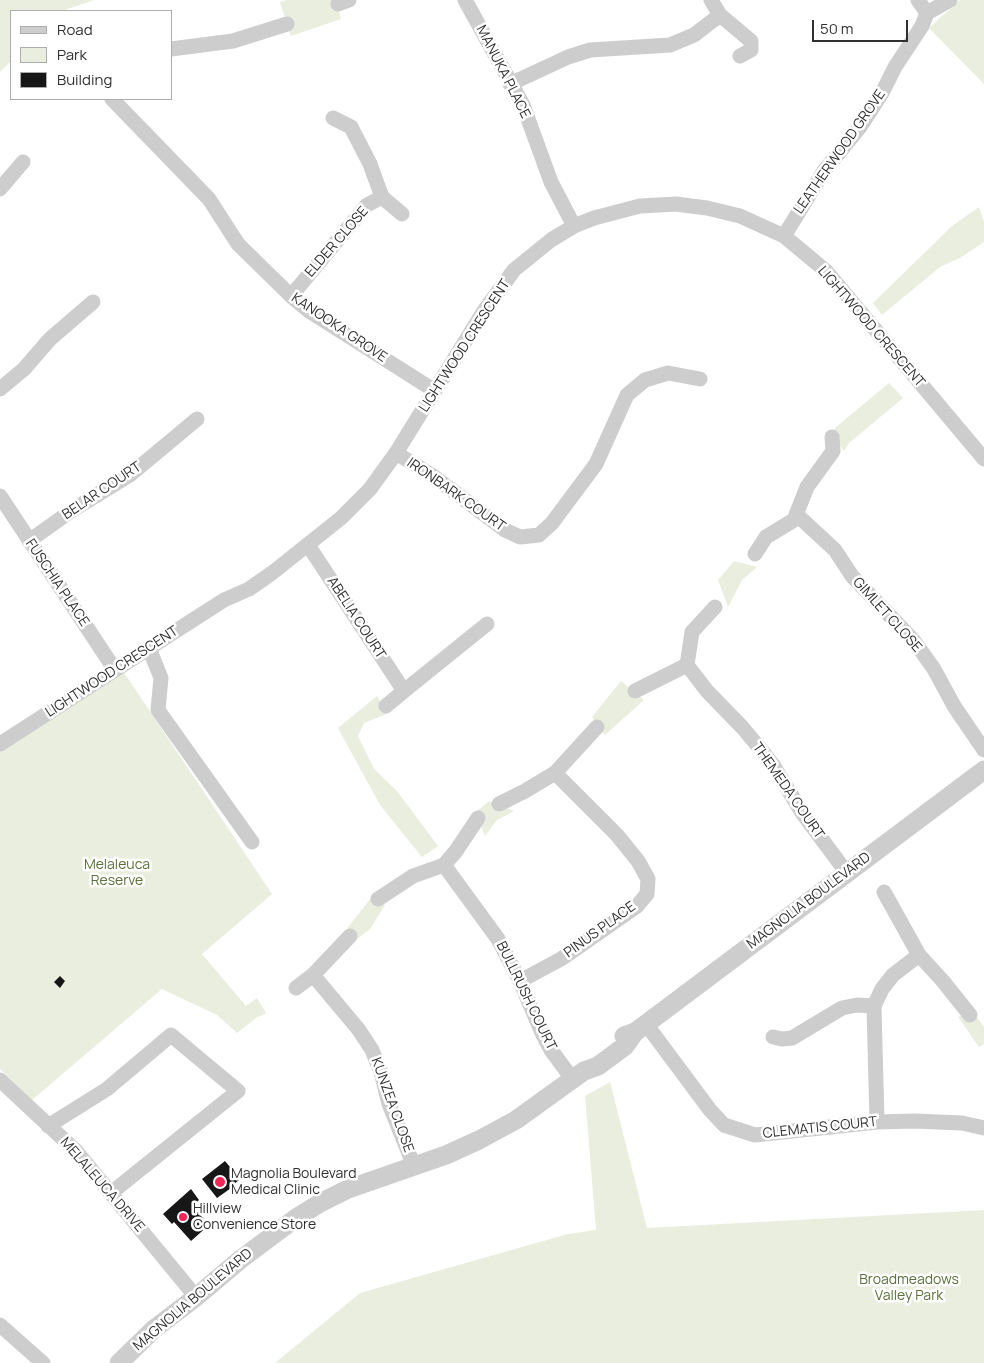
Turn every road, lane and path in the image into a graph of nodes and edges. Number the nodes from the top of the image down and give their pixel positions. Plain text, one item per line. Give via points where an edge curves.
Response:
1 (465, 0) edge
2 (711, 0) edge
3 (918, 0) edge
4 (950, 0) edge
5 (926, 13) junction
6 (720, 15) junction
7 (286, 24) dead end
8 (172, 48) edge
9 (740, 56) dead end
10 (510, 84) junction
11 (113, 100) edge
12 (333, 118) dead end
13 (23, 162) dead end
14 (0, 189) edge
15 (382, 197) junction
16 (402, 214) dead end
17 (574, 226) junction
18 (784, 236) junction
19 (291, 296) junction
20 (93, 302) dead end
21 (700, 378) dead end
22 (0, 390) edge
23 (435, 391) junction
24 (197, 419) dead end
25 (832, 437) dead end
26 (396, 453) junction
27 (984, 458) edge
28 (0, 496) edge
29 (796, 514) junction
30 (29, 541) junction
31 (305, 547) junction
32 (755, 554) dead end
33 (715, 607) dead end
34 (487, 624) dead end
35 (149, 648) junction
36 (687, 665) junction
37 (115, 670) junction
38 (404, 691) junction
39 (635, 691) dead end
40 (386, 706) dead end
41 (597, 727) dead end
42 (0, 744) edge
43 (984, 750) edge
44 (984, 770) edge
45 (556, 773) junction
46 (499, 804) dead end
47 (478, 818) dead end
48 (252, 842) dead end
49 (444, 865) junction
50 (847, 873) junction
51 (884, 892) dead end
52 (378, 899) dead end
53 (350, 936) dead end
54 (920, 955) junction
55 (313, 975) junction
56 (520, 981) junction
57 (296, 988) dead end
58 (874, 1006) junction
59 (970, 1015) dead end
60 (640, 1028) junction
61 (773, 1037) dead end
62 (578, 1076) junction
63 (0, 1080) edge
64 (877, 1122) junction
65 (48, 1126) junction
66 (984, 1128) edge
67 (414, 1166) junction
68 (111, 1193) junction
69 (196, 1297) junction
70 (0, 1325) edge
71 (43, 1363) edge
72 (119, 1363) edge

1 - 10 street, MANUKA PLACE
2 - 6 street
3 - 5 street
4 - 5 street
5 - 18 street, LEATHERWOOD GROVE via 922,26 882,93 824,171
6 - 9 street via 751,41 751,50
6 - 10 street via 694,35 670,44 590,50
7 - 8 street via 233,41
10 - 17 street, MANUKA PLACE via 523,106 551,182
11 - 19 street, KANOOKA GROVE via 209,199 238,244
12 - 15 street, ELDER CLOSE via 351,127
13 - 14 street
15 - 16 street
15 - 19 street, ELDER CLOSE via 367,205
17 - 18 street, LIGHTWOOD CRESCENT via 640,206 676,204 740,216
17 - 23 street, LIGHTWOOD CRESCENT via 514,270 484,311
18 - 27 street, LIGHTWOOD CRESCENT via 826,271
19 - 23 street, KANOOKA GROVE via 308,311
20 - 22 street via 50,339
21 - 26 street, IRONBARK COURT via 668,373 645,380 627,395 596,464 539,536 520,537 504,530 433,476
23 - 26 street, LIGHTWOOD CRESCENT
24 - 30 street, BELAR COURT via 131,474
25 - 29 street via 833,451 807,487
26 - 31 street, LIGHTWOOD CRESCENT via 370,489
28 - 30 street, FUSCHIA PLACE
29 - 32 street via 794,520 766,537
29 - 43 street, GIMLET CLOSE via 836,550 852,576 914,642
30 - 37 street, FUSCHIA PLACE
31 - 35 street, LIGHTWOOD CRESCENT via 266,566 224,600
31 - 38 street, ABELIA COURT
33 - 36 street via 692,632
34 - 38 street
35 - 37 street, LIGHTWOOD CRESCENT
35 - 48 street via 161,678 158,710
36 - 39 street
36 - 50 street, THEMEDA COURT via 763,752
37 - 42 street, LIGHTWOOD CRESCENT
38 - 40 street
41 - 45 street
44 - 50 street, MAGNOLIA BOULEVARD
45 - 46 street
45 - 56 street, PINUS PLACE via 638,861 648,879 646,894 636,906 561,959
47 - 49 street
49 - 52 street via 413,876
49 - 56 street, BULLRUSH COURT via 498,939
50 - 60 street, MAGNOLIA BOULEVARD
51 - 54 street
53 - 55 street
54 - 58 street via 893,975
54 - 59 street
55 - 57 street
55 - 67 street, KUNZEA CLOSE via 372,1050
56 - 62 street, BULLRUSH COURT via 552,1050
58 - 61 street via 842,1008 792,1038
58 - 64 street
60 - 62 street, MAGNOLIA BOULEVARD via 598,1054
60 - 64 street, CLEMATIS COURT via 724,1125 755,1135
62 - 67 street, MAGNOLIA BOULEVARD via 516,1120 487,1136
63 - 65 street, MELALEUCA DRIVE
64 - 66 street, CLEMATIS COURT via 962,1123
65 - 68 street, MELALEUCA DRIVE via 76,1151
65 - 68 street via 107,1090 171,1035 238,1091
67 - 69 street, MAGNOLIA BOULEVARD via 320,1203 241,1259
68 - 69 street, MELALEUCA DRIVE
69 - 72 street, MAGNOLIA BOULEVARD via 154,1329
70 - 71 street

